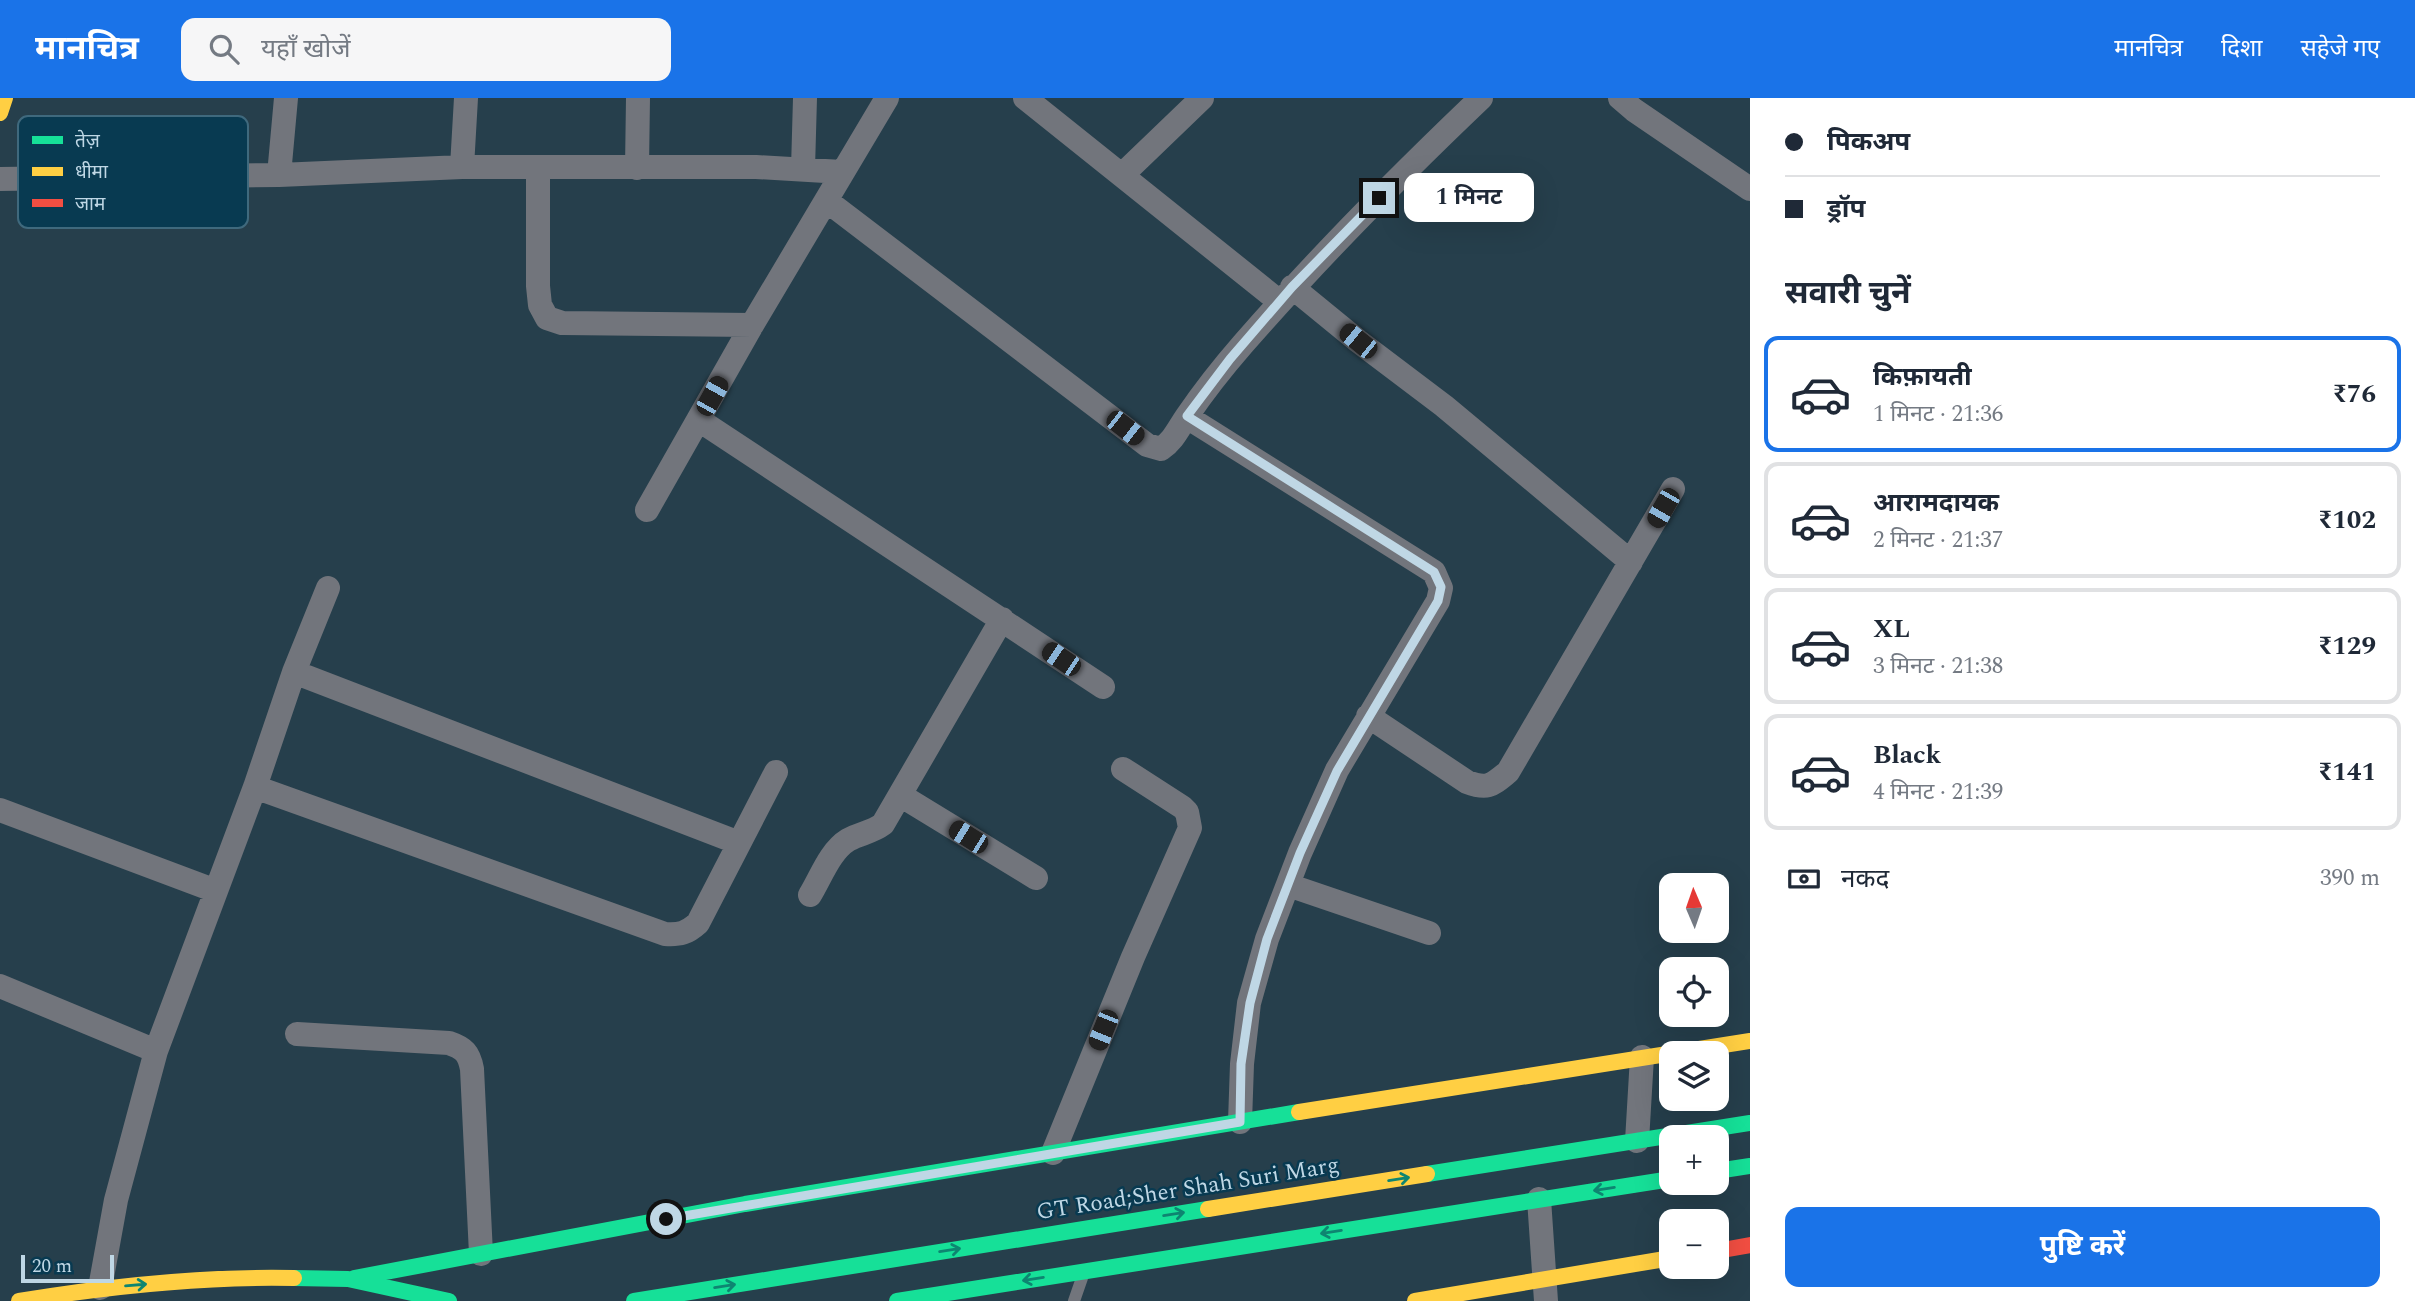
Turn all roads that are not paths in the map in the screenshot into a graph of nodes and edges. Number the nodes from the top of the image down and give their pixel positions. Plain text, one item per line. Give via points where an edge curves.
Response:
1 (5, 98) edge
2 (286, 98) edge
3 (466, 98) edge
4 (638, 98) edge
5 (805, 98) edge
6 (887, 98) edge
7 (1025, 98) edge
8 (1202, 98) edge
9 (1481, 98) edge
10 (1620, 98) edge
11 (0, 113) edge
12 (462, 167) junction
13 (538, 168) junction
14 (637, 168) junction
15 (803, 169) junction
16 (842, 172) junction
17 (248, 175) edge
18 (279, 175) junction
19 (1122, 175) junction
20 (1746, 178) edge
21 (0, 179) edge
22 (18, 179) edge
23 (827, 201) junction
24 (1286, 295) junction
25 (752, 325) junction
26 (1187, 416) junction
27 (699, 420) junction
28 (1674, 489) dead end
29 (648, 510) dead end
30 (1631, 562) junction
31 (328, 588) dead end
32 (1002, 619) junction
33 (294, 672) junction
34 (1103, 687) dead end
35 (1368, 716) junction
36 (1123, 769) dead end
37 (776, 772) dead end
38 (255, 787) junction
39 (900, 795) junction
40 (0, 810) edge
41 (739, 843) junction
42 (1036, 878) dead end
43 (1288, 885) junction
44 (216, 891) junction
45 (810, 895) dead end
46 (1429, 933) dead end
47 (0, 986) edge
48 (297, 1034) dead end
49 (1750, 1041) edge
50 (156, 1051) junction
51 (1642, 1058) junction
52 (1240, 1122) junction
53 (1750, 1123) edge
54 (1637, 1141) junction
55 (1053, 1153) junction
56 (1750, 1166) edge
57 (1729, 1169) edge
58 (1659, 1181) edge
59 (1539, 1199) junction
60 (1750, 1245) edge
61 (1729, 1249) edge
62 (481, 1254) junction
63 (1659, 1261) edge
64 (1084, 1271) junction
65 (348, 1279) junction
66 (100, 1288) junction
67 (1546, 1290) edge
68 (1453, 1298) edge
69 (439, 1300) edge
70 (19, 1301) edge
71 (634, 1301) edge
72 (897, 1301) edge
73 (1074, 1301) edge
74 (1415, 1301) edge

1 - 11 main road
2 - 18 street
3 - 12 street
4 - 14 street
5 - 15 street
6 - 16 street
7 - 19 street
8 - 19 street
9 - 24 street
10 - 20 street
12 - 13 street
12 - 18 street
13 - 14 street
13 - 25 street via 538,286 547,318 562,323
14 - 15 street
15 - 16 street
16 - 23 street
17 - 18 street
19 - 24 street
21 - 22 street
23 - 25 street
23 - 26 street via 1147,445 1161,449 1173,441
24 - 26 street
24 - 30 street via 1358,341 1444,406
25 - 27 street
26 - 35 street via 1434,572 1441,587 1438,601
27 - 29 street
27 - 32 street
28 - 30 street
30 - 35 street via 1508,772 1493,785 1467,782
31 - 33 street
32 - 34 street
32 - 39 street
33 - 38 street
33 - 41 street
35 - 43 street via 1337,771
36 - 55 street via 1187,811 1190,828
37 - 41 street
38 - 41 street via 665,934 679,935 698,923
38 - 44 street
39 - 42 street
39 - 45 street via 883,824 836,850
40 - 44 street
43 - 46 street
43 - 52 street via 1250,1003 1241,1064
44 - 50 street
47 - 50 street
48 - 62 street via 449,1043 463,1048 472,1069
49 - 51 main road
50 - 66 street via 116,1200
51 - 52 main road
51 - 54 street
52 - 55 main road
53 - 54 main road, GT Road;Sher Shah Suri Marg
71 -> 54 main road, GT Road;Sher Shah Suri Marg
55 - 62 main road
56 - 57 main road
58 -> 59 main road
59 -> 64 main road
59 - 67 street
60 - 61 main road
62 - 65 main road
63 - 67 main road
64 -> 72 main road
64 - 73 lane
66 -> 65 main road via 238,1277
65 - 69 main road
66 - 70 main road
67 - 68 main road
68 - 74 main road

